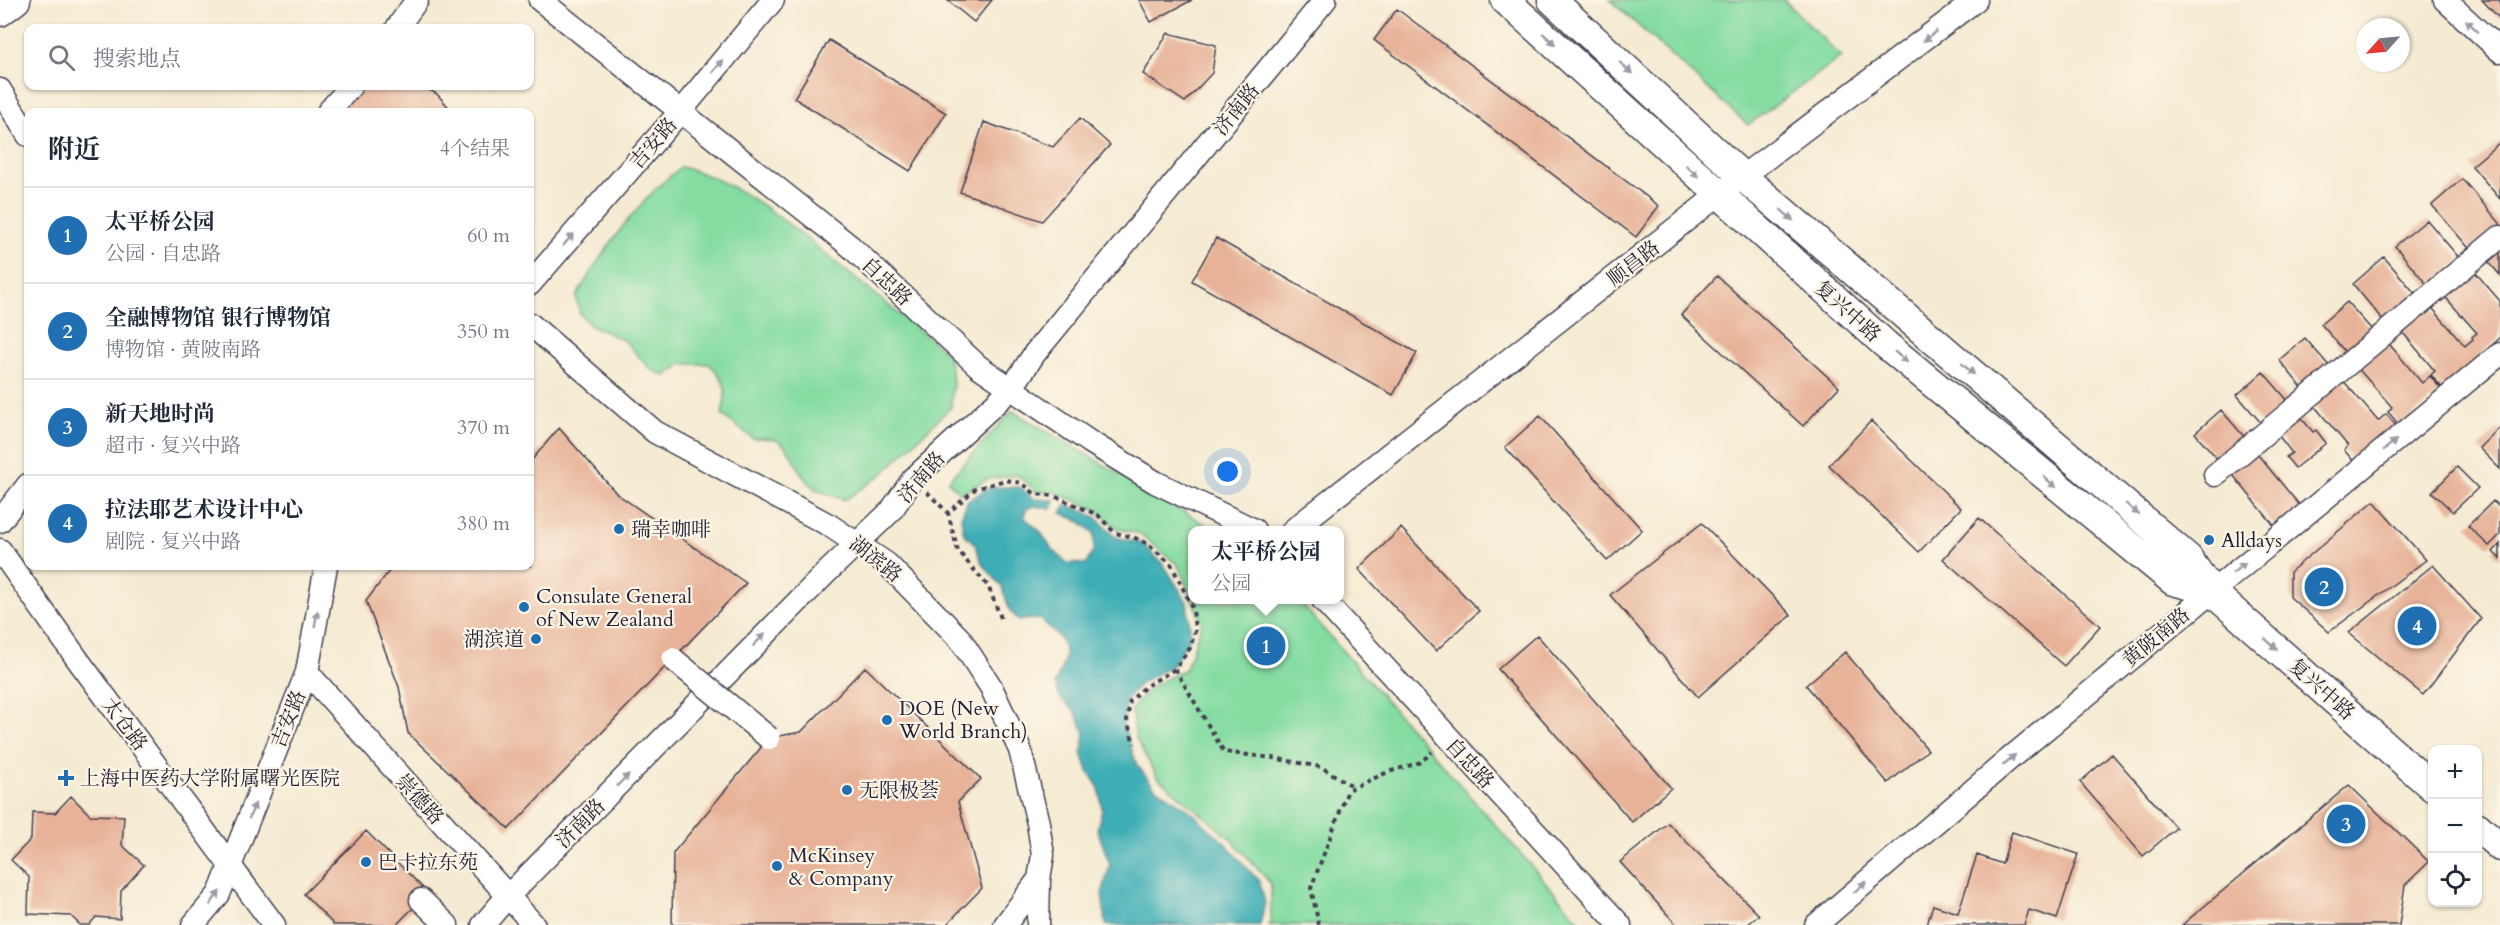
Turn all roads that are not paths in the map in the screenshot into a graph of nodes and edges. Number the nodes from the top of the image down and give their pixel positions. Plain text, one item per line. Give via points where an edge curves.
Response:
1 (16, 0) edge
2 (417, 0) edge
3 (540, 0) edge
4 (773, 0) edge
5 (1326, 0) edge
6 (1505, 0) edge
7 (1552, 0) edge
8 (1976, 0) edge
9 (2445, 0) edge
10 (0, 12) edge
11 (400, 24) edge
12 (2500, 51) edge
13 (0, 90) edge
14 (347, 90) edge
15 (332, 108) edge
16 (681, 111) junction
17 (24, 129) edge
18 (1743, 177) junction
19 (1718, 195) junction
20 (2500, 237) edge
21 (534, 279) edge
22 (534, 327) edge
23 (2500, 354) edge
24 (1011, 389) junction
25 (2215, 475) dead end
26 (24, 490) edge
27 (0, 521) edge
28 (1244, 526) edge
29 (1299, 526) edge
30 (859, 544) junction
31 (0, 550) edge
32 (325, 570) edge
33 (2211, 591) junction
34 (1327, 604) edge
35 (673, 659) dead end
36 (307, 672) junction
37 (710, 690) junction
38 (770, 738) dead end
39 (2428, 783) edge
40 (2482, 831) edge
41 (2500, 847) edge
42 (230, 866) junction
43 (1039, 879) junction
44 (508, 896) junction
45 (421, 900) dead end
46 (193, 925) edge
47 (274, 925) edge
48 (447, 925) edge
49 (483, 925) edge
50 (534, 925) edge
51 (1005, 925) edge
52 (1038, 925) edge
53 (1620, 925) edge
54 (1816, 925) edge

1 - 10 main road
2 - 11 street
3 - 16 street, 自忠路
16 -> 4 street, 吉安路
5 - 24 street, 济南路 via 1042,344
6 -> 19 main road, 复兴中路
7 -> 18 main road, 复兴中路
8 -> 18 street, 顺昌路
12 -> 9 street
13 - 17 street
14 - 15 street
21 -> 16 street, 吉安路
16 - 24 street, 自忠路 via 850,246 978,366
18 - 19 street, 顺昌路
18 -> 33 main road, 复兴中路 via 2188,558
19 - 29 street, 顺昌路
19 -> 33 main road, 复兴中路 via 1885,344 2120,540 2173,581
20 - 25 street
22 - 30 street, 湖滨路 via 655,432
33 -> 23 street, 黄陂南路
24 - 28 street, 自忠路 via 1155,482
24 - 30 street, 济南路 via 913,479 891,511
26 - 27 street
37 -> 30 street, 济南路
30 - 43 street, 湖滨路 via 888,564 960,639 991,687 1020,750 1043,855
31 - 42 street, 太仓路
36 -> 32 street, 吉安路
33 -> 39 main road, 复兴中路
54 -> 33 street, 黄陂南路
34 - 53 street, 自忠路
35 - 37 street, bridge
42 -> 36 street, 吉安路
36 - 44 street, 崇德路
37 - 38 street, bridge
44 -> 37 street, 济南路
40 - 41 main road
46 -> 42 street, 吉安路 via 219,894
42 - 47 street, 太仓路
43 - 51 street
43 - 52 street, 湖滨路
44 - 49 street, 济南路
44 - 50 street, 崇德路
45 - 48 street

